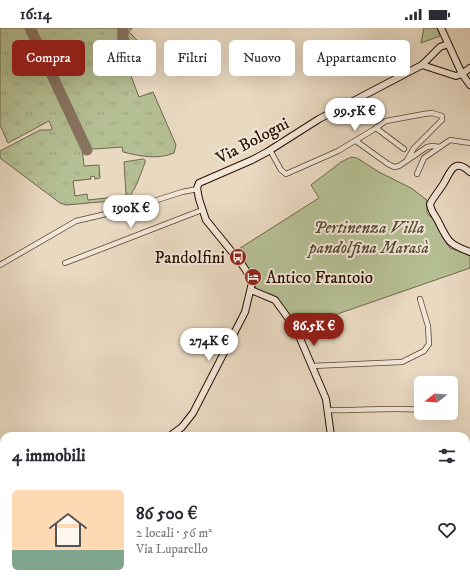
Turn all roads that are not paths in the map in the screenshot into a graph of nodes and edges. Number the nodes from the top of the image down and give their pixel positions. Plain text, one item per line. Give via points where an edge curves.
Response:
1 (441, 28) edge
2 (448, 44) junction
3 (422, 65) junction
4 (470, 68) edge
5 (462, 74) junction
6 (470, 85) edge
7 (376, 128) junction
8 (356, 141) junction
9 (470, 143) edge
10 (440, 147) junction
11 (404, 149) dead end
12 (270, 150) junction
13 (407, 160) junction
14 (470, 172) edge
15 (417, 174) dead end
16 (198, 189) junction
17 (202, 210) junction
18 (470, 252) edge
19 (65, 263) dead end
20 (0, 265) edge
21 (251, 290) junction
22 (420, 299) dead end
23 (312, 366) junction
24 (414, 409) edge
25 (328, 410) junction
26 (175, 432) edge
27 (331, 432) edge

1 - 2 street
2 - 3 street, Via Bologni via 440,47
2 - 5 street
3 - 5 street via 456,76
3 - 12 street, Via Bologni via 319,119
4 - 5 street
5 - 6 street
7 - 8 street
7 - 11 street
7 - 13 street via 386,121 405,117 432,113 442,116 442,120 414,148
8 - 12 street via 286,174
8 - 13 street via 394,167
9 - 10 street via 450,140
10 - 13 street via 427,147
10 - 15 street via 424,158
12 - 16 street, Via Bologni via 200,181
14 - 18 street via 460,166 453,167 430,204 431,211 449,242
16 - 17 street
16 - 20 street via 76,221
17 - 19 street
17 - 21 street via 206,220 251,278
21 - 23 street via 275,300 281,307 296,329
21 - 26 street via 245,312 193,413
22 - 23 street via 428,326 429,344 424,351 402,362
23 - 25 street
24 - 25 street
25 - 27 street

